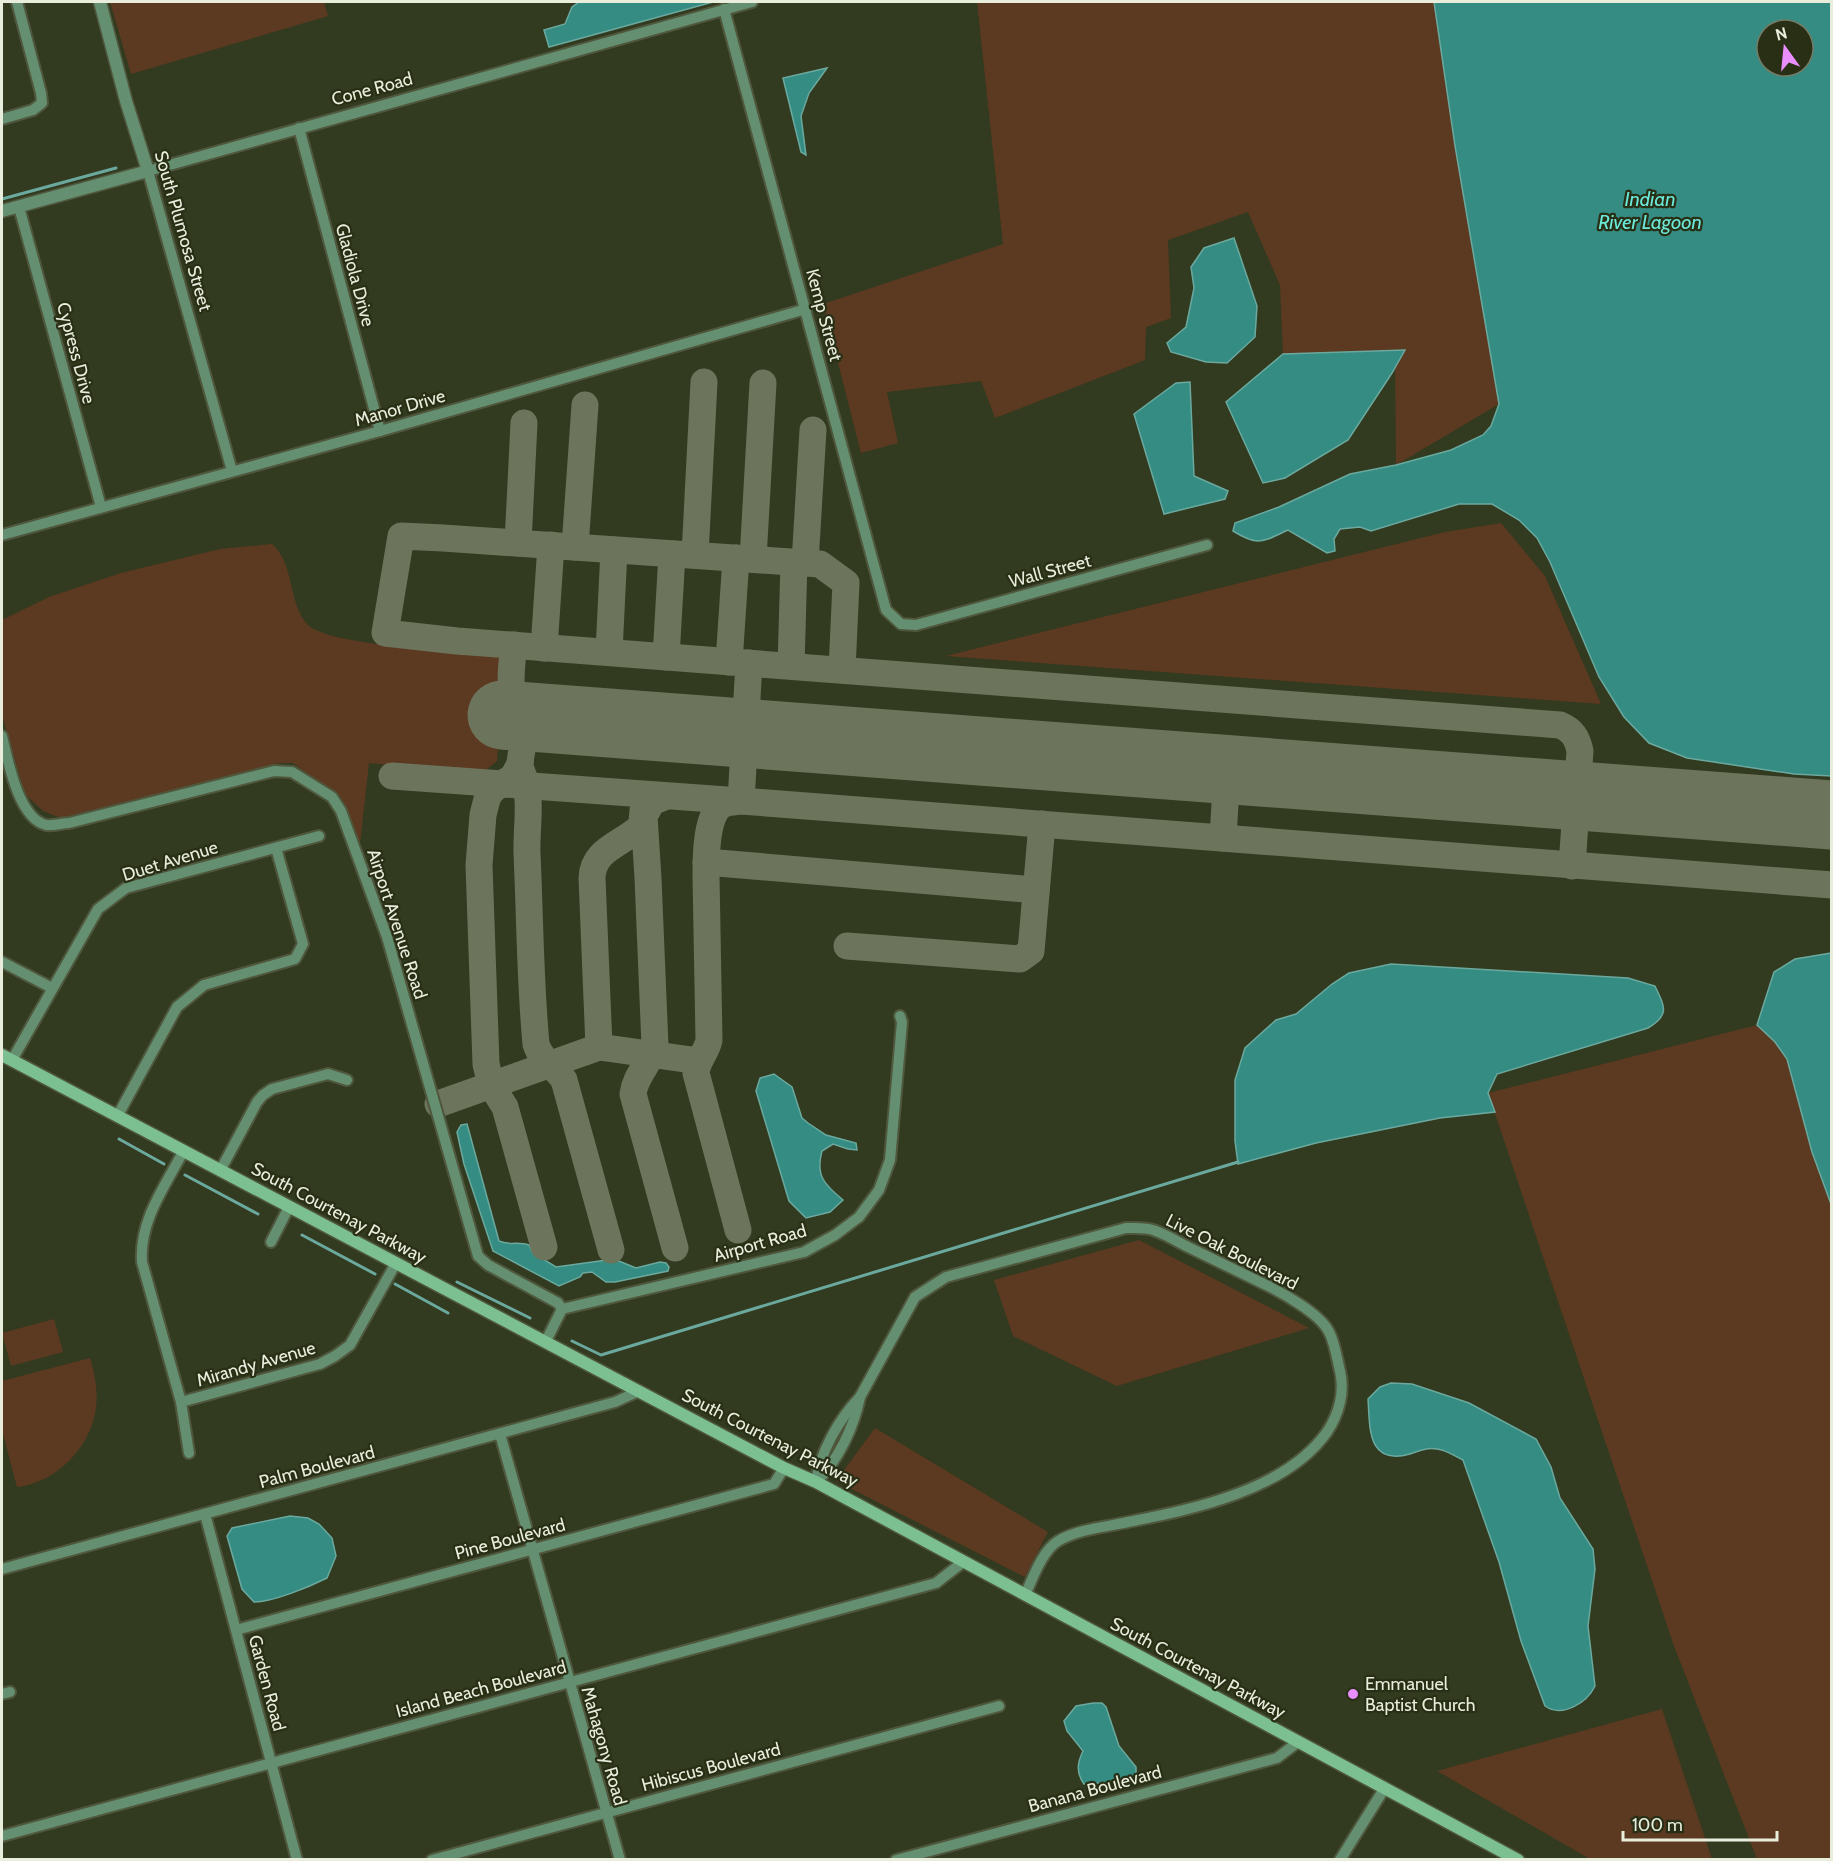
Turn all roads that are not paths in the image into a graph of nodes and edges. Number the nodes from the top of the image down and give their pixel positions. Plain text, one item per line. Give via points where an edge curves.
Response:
1 (17, 2) edge
2 (100, 2) edge
3 (752, 2) edge
4 (724, 9) junction
5 (2, 119) edge
6 (299, 128) junction
7 (148, 171) junction
8 (19, 207) junction
9 (2, 211) edge
10 (806, 309) junction
11 (380, 431) junction
12 (232, 471) junction
13 (101, 507) junction
14 (2, 535) edge
15 (1207, 545) dead end
16 (901, 624) joint
17 (2, 736) edge
18 (319, 836) dead end
19 (276, 848) junction
20 (2, 962) edge
21 (52, 988) junction
22 (900, 1016) dead end
23 (7, 1058) edge
24 (347, 1080) dead end
25 (118, 1115) junction
26 (183, 1152) junction
27 (220, 1171) junction
28 (289, 1207) junction
29 (271, 1242) dead end
30 (396, 1263) junction
31 (562, 1310) junction
32 (546, 1341) junction
33 (639, 1390) junction
34 (181, 1402) junction
35 (500, 1434) junction
36 (189, 1454) dead end
37 (784, 1468) junction
38 (816, 1482) junction
39 (205, 1514) junction
40 (532, 1551) junction
41 (963, 1562) junction
42 (2, 1569) edge
43 (1025, 1595) junction
44 (236, 1630) junction
45 (569, 1682) junction
46 (999, 1706) dead end
47 (1298, 1742) junction
48 (271, 1764) junction
49 (1384, 1789) junction
50 (606, 1812) junction
51 (2, 1836) edge
52 (1511, 1858) edge
53 (297, 1860) edge
54 (432, 1860) edge
55 (620, 1860) edge
56 (896, 1860) edge
57 (1340, 1860) edge

1 - 5 street via 42,103 33,111
2 - 7 street, South Plumosa Street
3 - 4 street, Cone Road
4 - 6 street, Cone Road
4 - 10 street, Kemp Street
6 - 7 street, Cone Road
6 - 11 street, Gladiola Drive
7 - 8 street, Cone Road
7 - 12 street, South Plumosa Street
8 - 9 street, Cone Road
8 - 13 street, Cypress Drive
10 - 11 street, Manor Drive
10 - 16 street, Kemp Street via 886,610
11 - 12 street, Manor Drive
12 - 13 street, Manor Drive
13 - 14 street, Manor Drive
15 - 16 street, Wall Street via 916,625
17 - 31 street, Airport Avenue Road via 17,792 27,811 45,825 69,823 274,771 292,772 332,797 341,811 387,937 478,1257 558,1303
18 - 19 street, Duet Avenue
19 - 21 street, Duet Avenue via 126,888 98,909
19 - 25 street via 303,944 295,959 204,985 177,1007
20 - 21 street
21 - 23 street, Duet Avenue
22 - 31 street, Airport Road via 890,1160 879,1190 859,1216 804,1252
23 - 25 main road, South Courtenay Parkway
24 - 27 street via 328,1074 263,1095
25 - 26 main road, South Courtenay Parkway
26 - 27 main road, South Courtenay Parkway
26 - 34 street via 147,1222 141,1247
27 - 28 main road, South Courtenay Parkway
28 - 29 street
28 - 30 main road, South Courtenay Parkway
30 - 32 main road, South Courtenay Parkway
30 - 34 street, Mirandy Avenue via 350,1345 335,1356 320,1364
31 - 32 street
32 - 33 main road, South Courtenay Parkway
33 - 35 street, Palm Boulevard via 621,1400
33 - 37 main road, South Courtenay Parkway
34 - 36 street
35 - 39 street, Palm Boulevard
35 - 40 street, Mahagony Road
37 - 38 main road, South Courtenay Parkway
37 - 40 street, Pine Boulevard via 774,1484
38 - 41 main road, South Courtenay Parkway
38 - 43 street, Live Oak Boulevard via 830,1469 860,1397 915,1297 946,1277 1126,1228 1151,1229 1284,1293 1323,1323 1330,1332 1342,1393 1338,1412 1323,1438 1304,1457 1272,1478 1213,1502 1058,1541 1050,1548
39 - 42 street, Palm Boulevard
39 - 44 street, Garden Road
40 - 44 street, Pine Boulevard
40 - 45 street, Mahagony Road
41 - 43 main road, South Courtenay Parkway
41 - 45 street, Island Beach Boulevard via 936,1583
43 - 47 main road, South Courtenay Parkway
44 - 48 street, Garden Road
45 - 48 street, Island Beach Boulevard
45 - 50 street, Mahagony Road
46 - 50 street, Hibiscus Boulevard
47 - 49 main road, South Courtenay Parkway
47 - 56 street, Banana Boulevard via 1277,1758
48 - 51 street, Island Beach Boulevard
48 - 53 street, Garden Road
49 - 52 main road, South Courtenay Parkway
49 - 57 street
50 - 54 street, Hibiscus Boulevard
50 - 55 street, Mahagony Road

